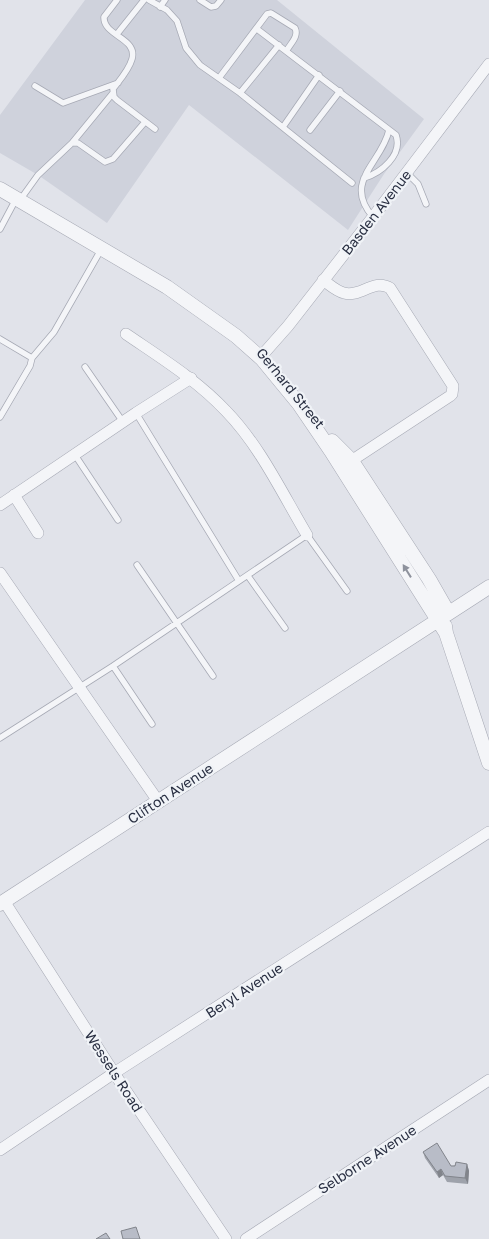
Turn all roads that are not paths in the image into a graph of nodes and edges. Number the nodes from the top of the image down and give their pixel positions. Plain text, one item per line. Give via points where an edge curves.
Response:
1 (117, 0) edge
2 (144, 0) edge
3 (149, 0) edge
4 (165, 0) edge
5 (200, 0) edge
6 (221, 0) edge
7 (160, 7) junction
8 (257, 29) junction
9 (117, 34) junction
10 (279, 45) junction
11 (286, 50) junction
12 (489, 64) edge
13 (319, 75) junction
14 (219, 78) junction
15 (118, 83) junction
16 (35, 86) dead end
17 (340, 91) junction
18 (113, 93) junction
19 (240, 93) junction
20 (145, 122) junction
21 (283, 128) junction
22 (155, 129) dead end
23 (310, 130) dead end
24 (389, 130) junction
25 (72, 143) junction
26 (407, 173) junction
27 (364, 178) junction
28 (0, 183) edge
29 (352, 183) dead end
30 (0, 189) edge
31 (19, 198) junction
32 (426, 204) dead end
33 (373, 217) junction
34 (0, 229) edge
35 (102, 248) junction
36 (324, 280) junction
37 (126, 334) dead end
38 (0, 339) edge
39 (264, 355) junction
40 (32, 358) junction
41 (85, 366) dead end
42 (191, 378) junction
43 (136, 412) junction
44 (0, 417) edge
45 (123, 422) junction
46 (75, 455) junction
47 (347, 464) junction
48 (14, 496) junction
49 (0, 505) edge
50 (118, 520) dead end
51 (38, 533) dead end
52 (308, 535) junction
53 (138, 565) dead end
54 (0, 573) edge
55 (248, 576) junction
56 (489, 580) edge
57 (240, 581) junction
58 (489, 587) edge
59 (347, 591) dead end
60 (440, 614) junction
61 (177, 623) junction
62 (285, 628) dead end
63 (112, 666) junction
64 (213, 676) dead end
65 (79, 688) junction
66 (152, 724) dead end
67 (0, 738) edge
68 (489, 763) edge
69 (158, 801) junction
70 (489, 832) edge
71 (2, 903) edge
72 (114, 1073) junction
73 (489, 1080) edge
74 (0, 1150) edge
75 (226, 1239) edge
76 (246, 1239) edge

1 - 9 lane via 104,17 107,27
2 - 9 lane
3 - 7 lane
4 - 7 lane
5 - 6 lane via 211,7
7 - 14 lane via 177,21 192,57
8 - 10 lane
8 - 11 lane via 271,13 294,28 296,36
8 - 14 lane
9 - 15 lane via 132,50 132,59
10 - 11 lane
10 - 19 lane
11 - 13 lane
12 - 26 street, Basden Avenue
13 - 17 lane
13 - 21 lane
14 - 19 lane
15 - 16 lane via 63,102
15 - 18 lane
17 - 23 lane
17 - 24 lane
18 - 20 lane via 116,100
18 - 25 lane
19 - 21 lane
20 - 22 lane
20 - 25 lane via 109,161 105,162 78,142
21 - 29 lane
24 - 27 lane
24 - 27 lane via 398,140 397,151 379,172
25 - 31 lane
26 - 32 lane via 418,184
26 - 33 street, Basden Avenue
27 - 33 lane via 361,194
28 - 31 street, Gerhard Street
30 - 31 street, Gerhard Street
31 - 34 lane
31 - 35 street, Gerhard Street
31 - 39 street, Gerhard Street via 167,281
33 - 36 street, Basden Avenue
35 - 39 street, Gerhard Street via 192,303
35 - 40 lane via 54,332
36 - 39 street, Basden Avenue
36 - 47 street via 350,294 377,284 390,288 453,386 450,396
37 - 42 street
38 - 40 lane
39 - 47 street, Gerhard Street via 303,400
40 - 44 lane
41 - 45 lane
42 - 43 street
42 - 52 street via 226,410 254,445
43 - 45 street
43 - 57 lane
45 - 46 street
46 - 48 street
46 - 50 lane
47 - 60 street, Gerhard Street via 424,572
48 - 49 street
48 - 51 street
52 - 55 lane
52 - 59 lane
53 - 61 lane
54 - 65 street
55 - 57 lane
55 - 62 lane
56 - 60 street, Clifton Avenue
57 - 61 lane
58 - 60 street, Clifton Avenue
60 - 68 street, Gerhard Street
60 - 69 street, Clifton Avenue
61 - 63 lane
61 - 64 lane
63 - 65 lane
63 - 66 lane
65 - 67 lane
65 - 69 street
69 - 71 street, Clifton Avenue
70 - 72 street, Beryl Avenue
71 - 72 street, Wessels Road
72 - 74 street, Beryl Avenue
72 - 75 street, Wessels Road
73 - 76 street, Selborne Avenue

